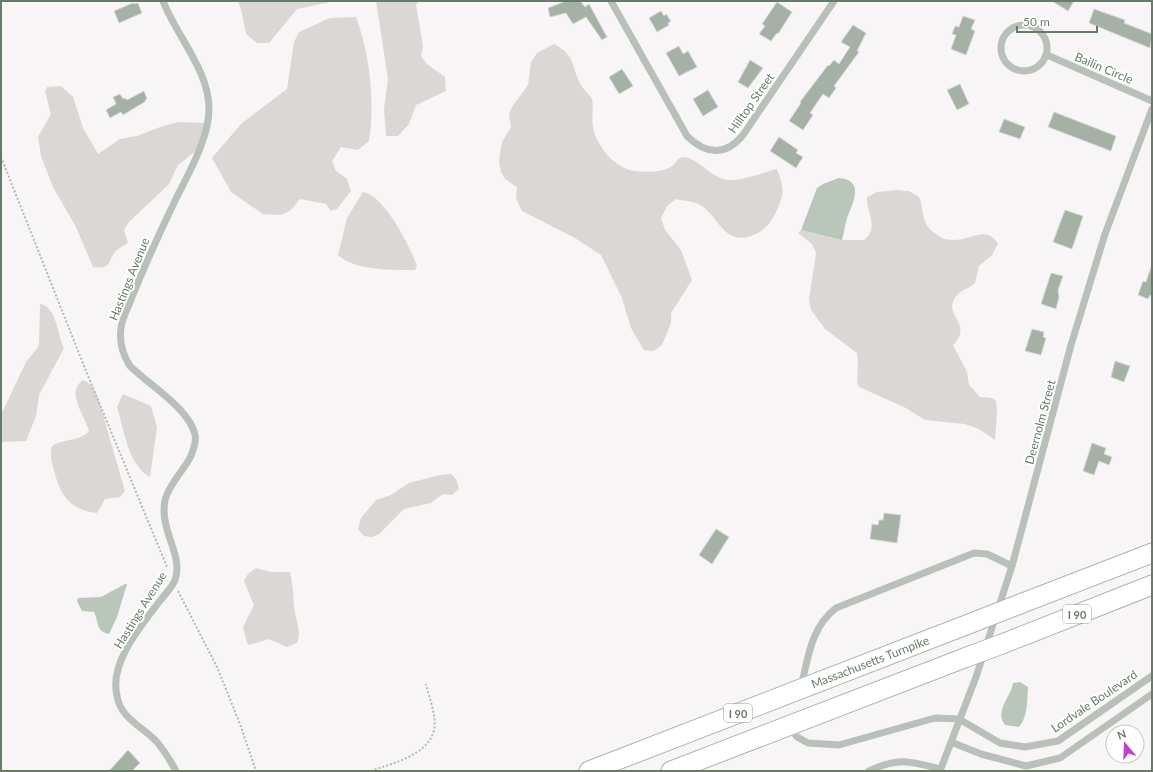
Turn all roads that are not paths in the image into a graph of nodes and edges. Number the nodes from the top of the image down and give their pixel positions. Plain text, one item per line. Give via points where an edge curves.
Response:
1 (163, 1) edge
2 (611, 1) edge
3 (834, 1) edge
4 (1047, 55) junction
5 (1152, 101) edge
6 (1152, 109) edge
7 (1152, 553) edge
8 (1012, 566) junction
9 (1152, 586) edge
10 (1152, 676) edge
11 (800, 689) junction
12 (1152, 694) edge
13 (959, 719) junction
14 (789, 726) junction
15 (951, 742) junction
16 (940, 770) edge
17 (176, 771) edge
18 (589, 771) edge
19 (671, 771) edge
20 (869, 771) edge

1 - 17 street, Hastings Avenue via 201,74 209,110 204,135 151,251 123,320 120,339 130,366 184,414 196,437 194,447 166,498 164,508 165,526 176,562 174,582 127,649 116,685 119,703 127,716 155,740
2 - 3 street, Hilltop Street via 687,136 698,146 713,150 730,148 743,135
4 - 4 street via 1042,64 1034,69 1020,71 1004,60 1001,51 1002,41 1007,32 1016,26 1031,26 1040,31 1046,40
4 - 5 street, Bailin Circle
6 - 8 street, Deernolm Street via 1105,234 1071,345
7 - 11 highway, Massachusetts Turnpike / I 90, bridge
8 - 11 street via 987,554 974,553 836,608 816,631
8 - 13 street, Deernolm Street
9 - 14 highway, I 90, bridge
10 - 13 street, Lordvale Boulevard via 1058,741 1025,747 1000,743
11 - 18 highway, Massachusetts Turnpike / I 90
12 - 15 street via 1060,758 1026,766 980,754
13 - 14 street via 935,718 839,745 808,743 797,737
13 - 15 street, Deernolm Street
14 - 19 highway, I 90
15 - 16 street, Deernolm Street
16 - 20 street via 911,761 902,761

